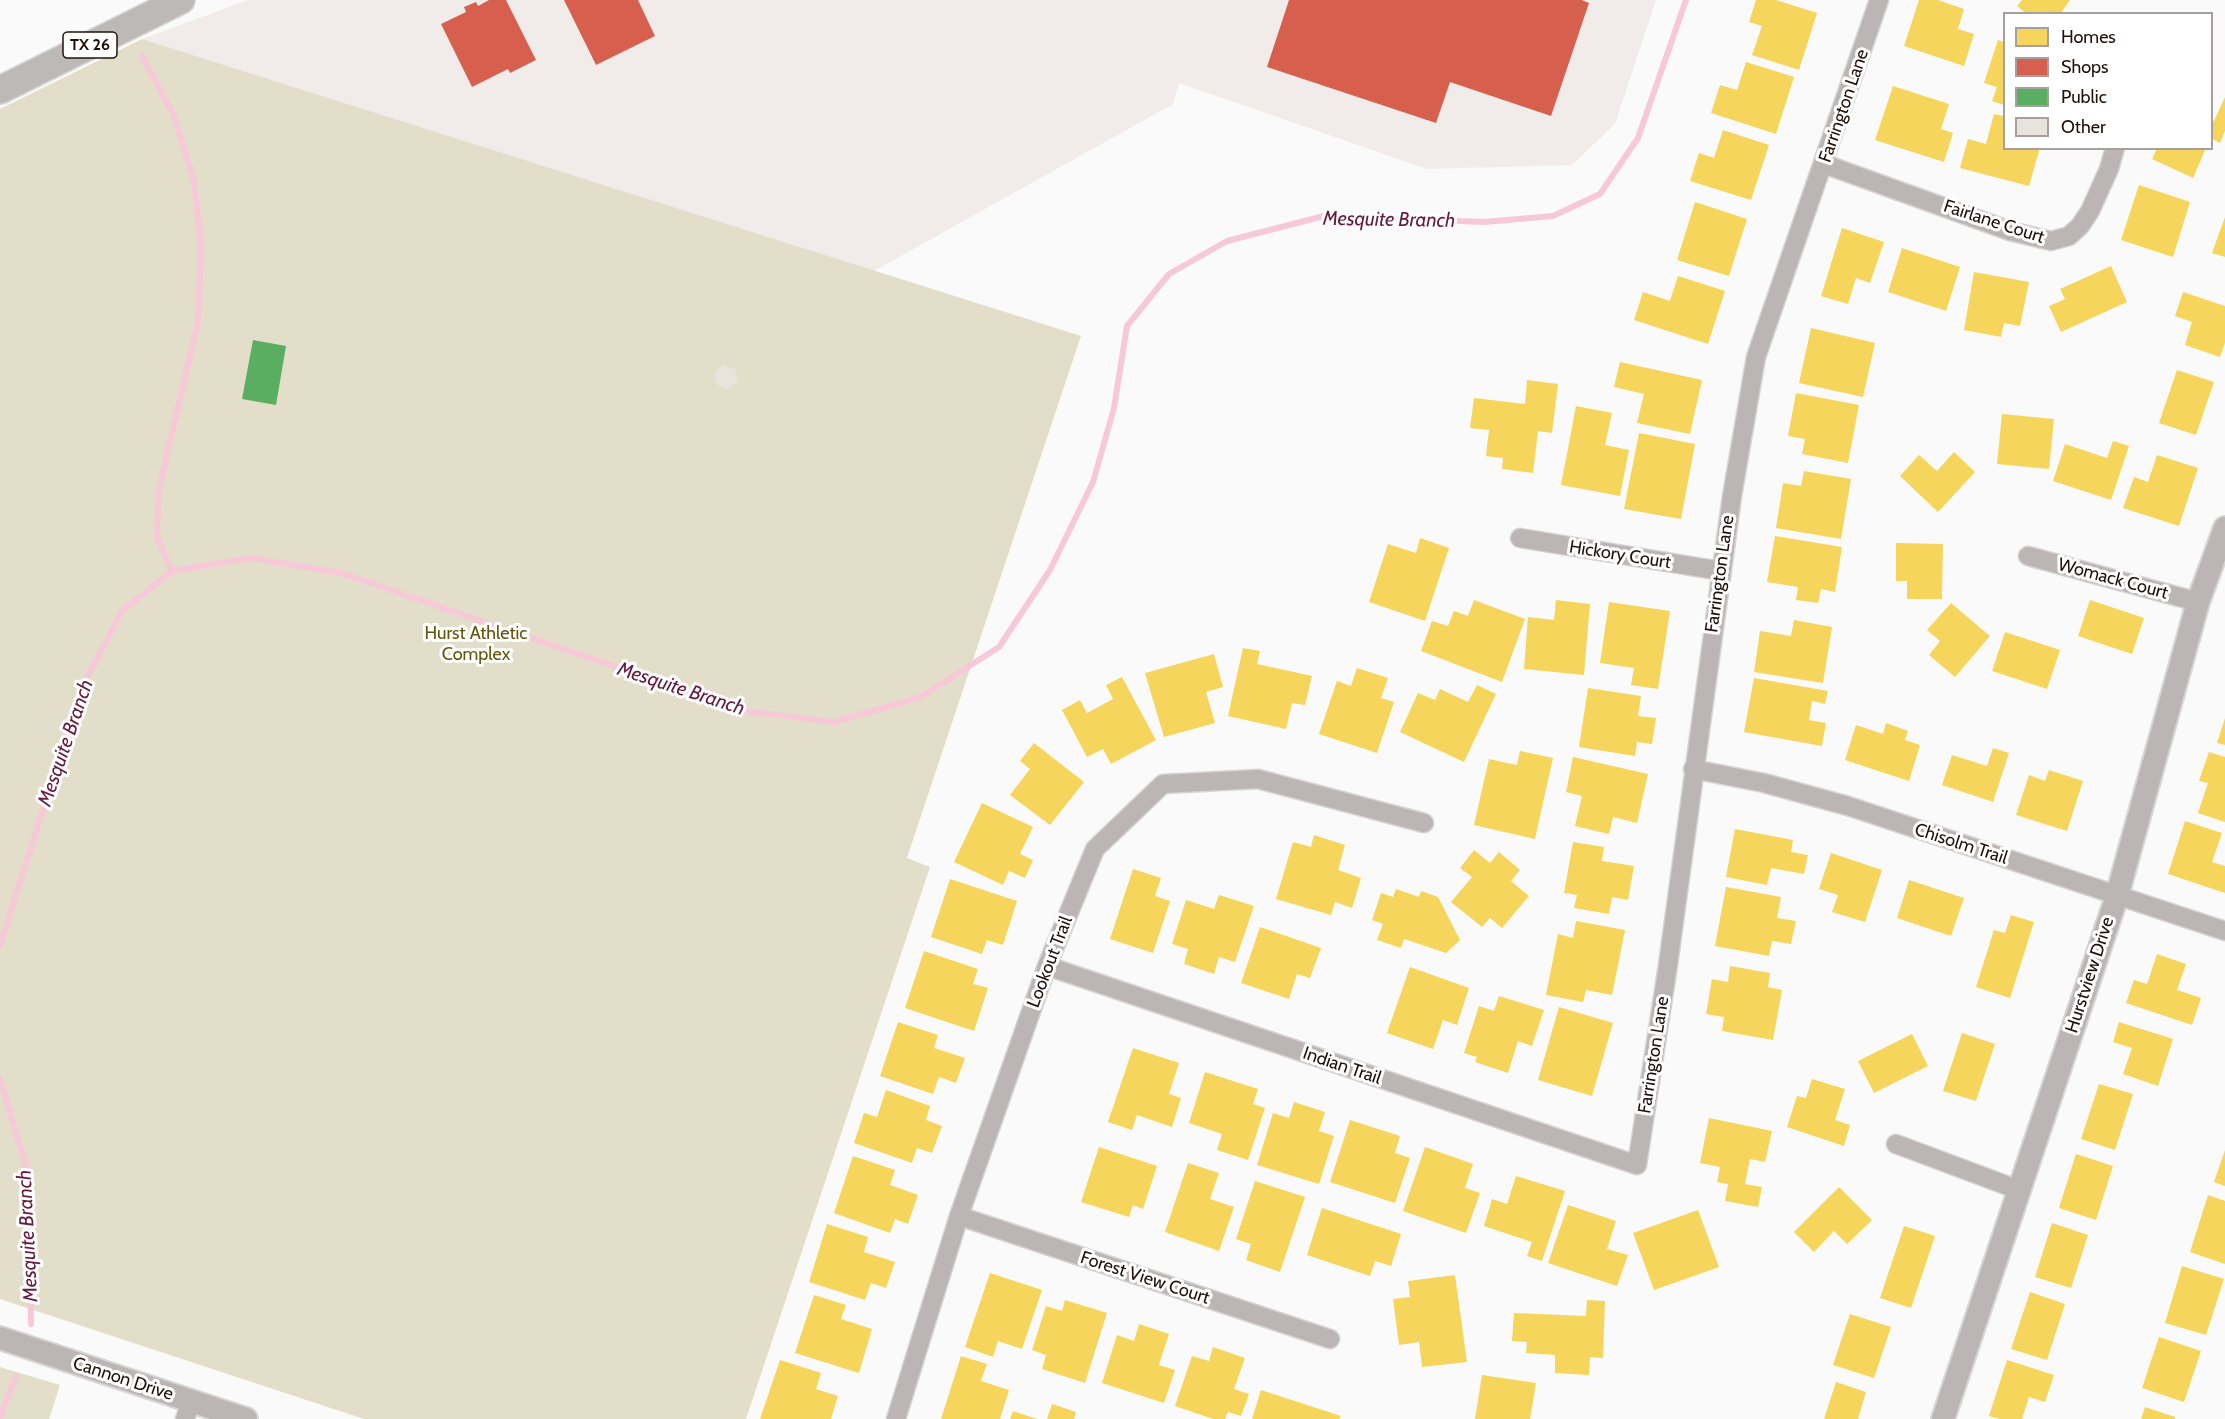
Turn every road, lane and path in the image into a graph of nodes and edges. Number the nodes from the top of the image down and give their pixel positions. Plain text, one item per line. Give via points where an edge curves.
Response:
1 (181, 0) edge
2 (1879, 0) edge
3 (0, 90) edge
4 (2114, 150) edge
5 (1824, 164) junction
6 (2225, 528) edge
7 (1520, 538) dead end
8 (2028, 556) dead end
9 (1721, 571) junction
10 (2198, 602) junction
11 (1693, 769) junction
12 (1424, 823) dead end
13 (2117, 896) junction
14 (2225, 931) edge
15 (1047, 966) junction
16 (1896, 1144) dead end
17 (1637, 1166) joint
18 (2019, 1190) junction
19 (959, 1216) junction
20 (0, 1338) edge
21 (1330, 1339) dead end
22 (188, 1410) edge
23 (246, 1419) edge
24 (896, 1419) edge
25 (1943, 1419) edge

1 - 3 main road, TX 26
2 - 5 street, Farrington Lane
4 - 5 street, Fairlane Court via 2080,226 2068,236 2051,241 2010,231
5 - 9 street, Farrington Lane via 1756,357
6 - 10 street, Hurstview Drive
7 - 9 street, Hickory Court
8 - 10 street, Womack Court
9 - 11 street, Farrington Lane
10 - 13 street, Hurstview Drive
11 - 13 street, Chisolm Trail via 1848,806
11 - 17 street, Farrington Lane
12 - 15 street, Lookout Trail via 1258,779 1163,784 1095,849
13 - 14 street, Chisolm Trail
13 - 18 street, Hurstview Drive
15 - 17 street, Indian Trail
15 - 19 street, Lookout Trail
16 - 18 street
18 - 25 street, Hurstview Drive
19 - 21 street, Forest View Court
19 - 24 street, Lookout Trail
20 - 22 street, Cannon Drive
22 - 23 street, Cannon Drive

